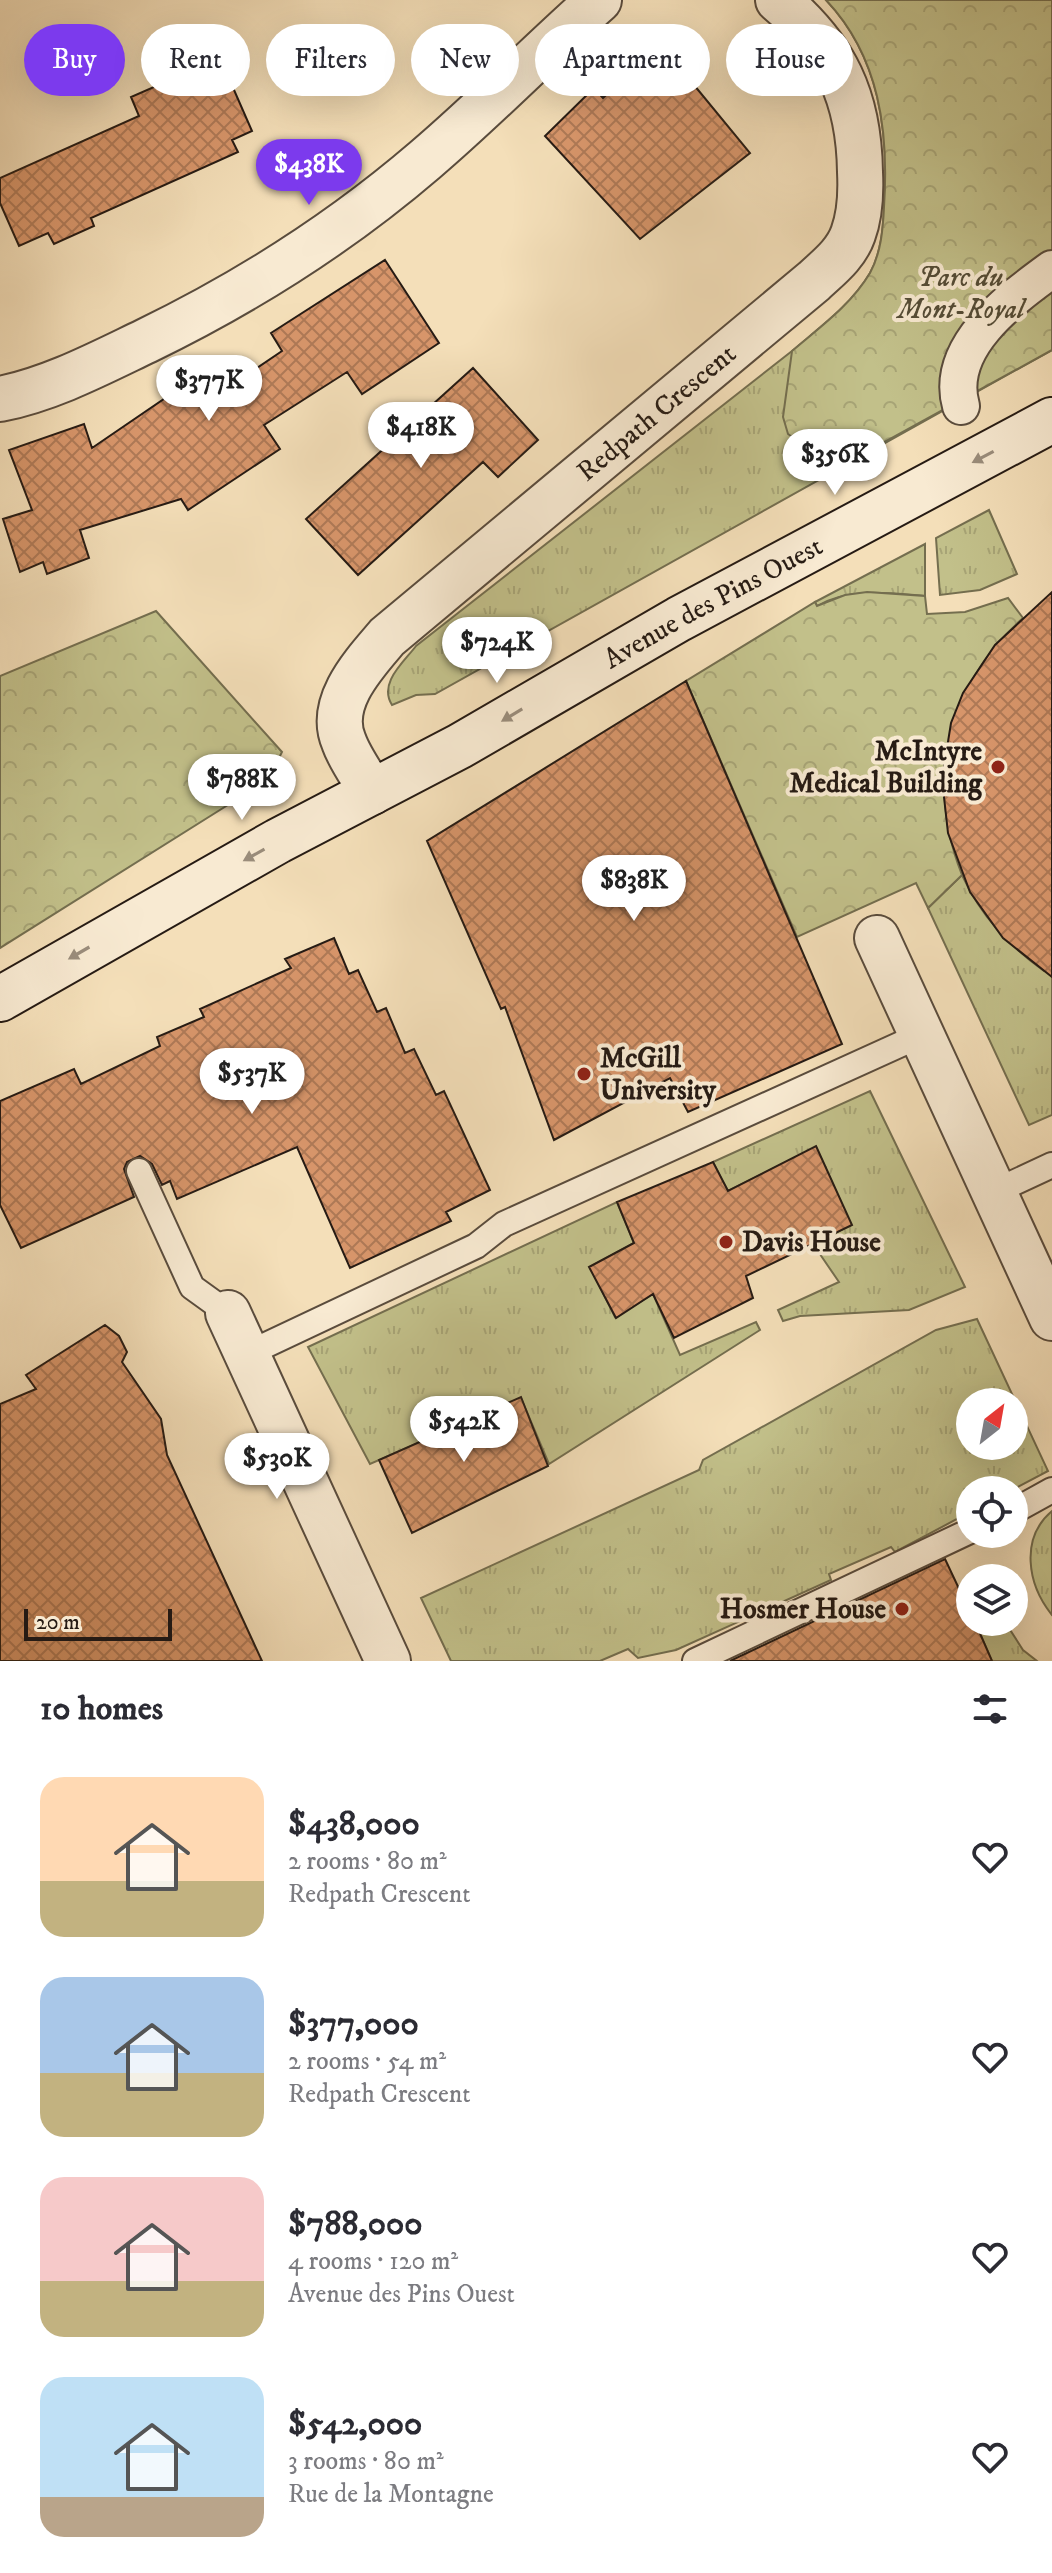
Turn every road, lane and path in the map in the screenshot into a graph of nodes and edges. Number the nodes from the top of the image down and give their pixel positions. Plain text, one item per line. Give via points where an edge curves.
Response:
1 (599, 0) edge
2 (778, 0) edge
3 (1052, 269) edge
4 (0, 399) edge
5 (961, 406) dead end
6 (1052, 420) edge
7 (372, 792) junction
8 (877, 938) dead end
9 (0, 999) edge
10 (921, 1035) junction
11 (1052, 1165) edge
12 (139, 1171) dead end
13 (994, 1192) junction
14 (228, 1313) joint
15 (1052, 1318) edge
16 (247, 1354) junction
17 (1052, 1490) edge
18 (1028, 1503) edge
19 (956, 1538) edge
20 (388, 1661) edge
21 (695, 1661) edge

1 - 4 street via 423,162 308,250 163,333 64,378
2 - 7 street, Redpath Crescent via 830,54 856,117 860,186 850,241 814,281 387,637 354,678 341,713 343,741
3 - 5 street via 999,312 975,341 959,376
6 -> 7 street, Avenue des Pins Ouest via 679,619
7 -> 9 street, Avenue des Pins Ouest
8 - 10 street
10 - 13 street
10 - 16 lane via 504,1224 476,1246
11 - 13 lane
12 - 14 lane via 192,1287
13 - 15 street
14 - 16 street
16 - 20 street
17 - 18 lane
19 - 21 lane

